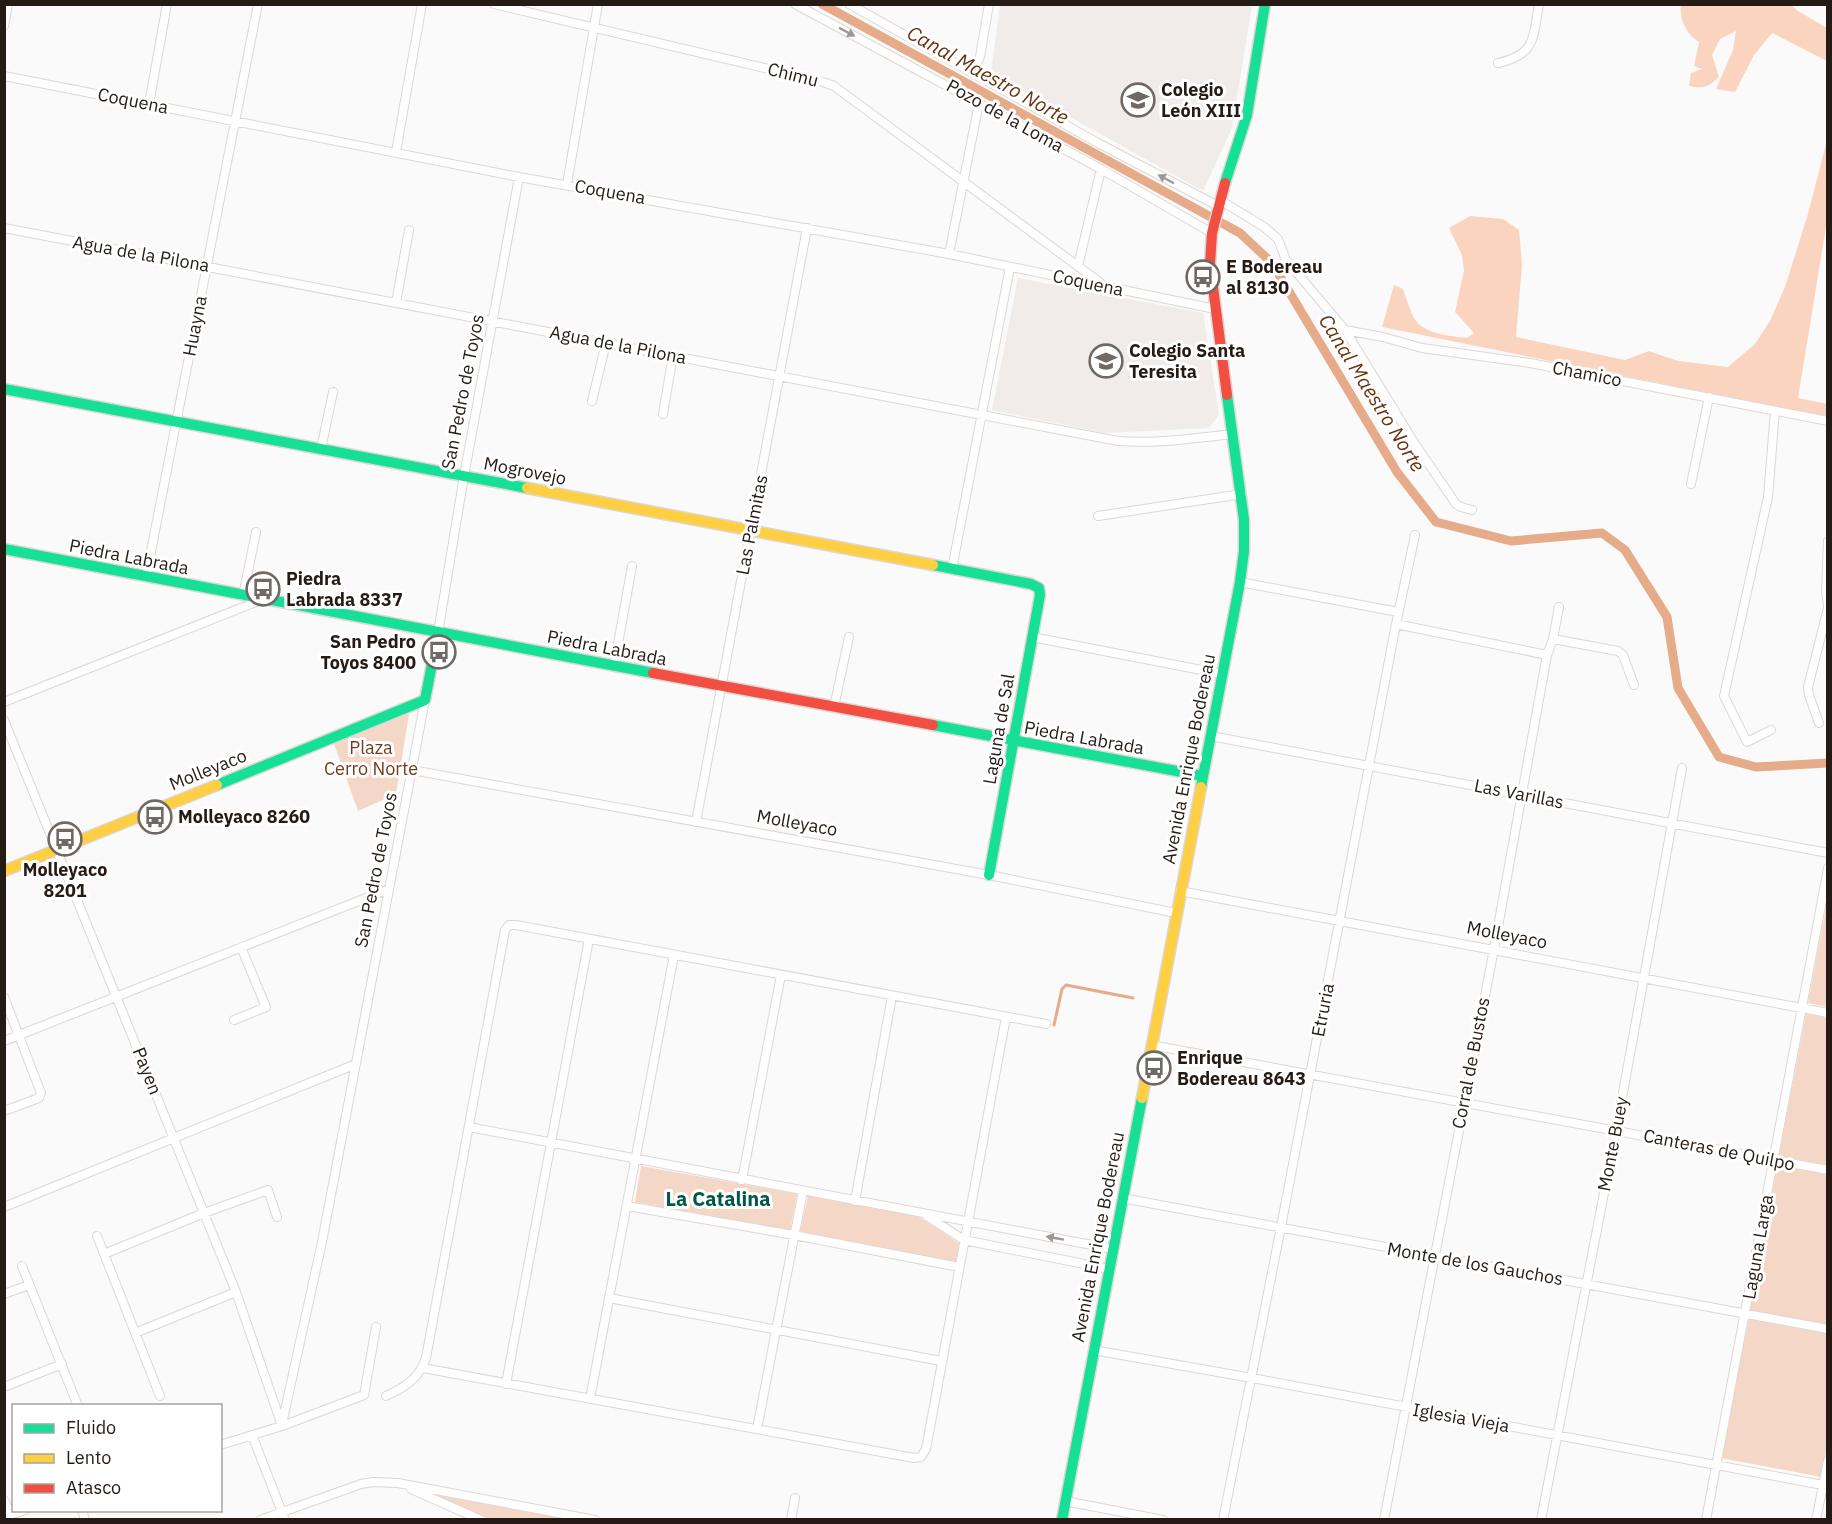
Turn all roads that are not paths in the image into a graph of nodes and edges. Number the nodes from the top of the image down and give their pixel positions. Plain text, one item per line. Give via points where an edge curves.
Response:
1 (8, 4) edge
2 (167, 4) edge
3 (258, 4) edge
4 (422, 4) edge
5 (494, 4) edge
6 (598, 4) edge
7 (795, 4) edge
8 (849, 4) edge
9 (989, 4) edge
10 (1265, 4) edge
11 (1539, 4) edge
12 (4, 26) edge
13 (595, 28) junction
14 (1498, 63) dead end
15 (972, 73) junction
16 (4, 76) edge
17 (979, 103) junction
18 (148, 104) junction
19 (236, 121) junction
20 (396, 152) junction
21 (1101, 169) junction
22 (519, 177) junction
23 (963, 182) junction
24 (567, 184) junction
25 (1219, 203) junction
26 (4, 228) edge
27 (807, 228) junction
28 (409, 230) dead end
29 (1212, 233) junction
30 (949, 254) junction
31 (207, 266) junction
32 (1078, 266) junction
33 (1010, 267) junction
34 (1105, 286) junction
35 (396, 303) junction
36 (1215, 309) junction
37 (494, 321) junction
38 (1345, 330) junction
39 (606, 343) junction
40 (673, 356) junction
41 (780, 376) junction
42 (4, 389) edge
43 (333, 392) dead end
44 (1709, 397) junction
45 (592, 401) dead end
46 (1775, 411) junction
47 (663, 414) dead end
48 (981, 415) junction
49 (176, 421) junction
50 (1827, 421) edge
51 (1233, 434) junction
52 (321, 449) junction
53 (464, 476) junction
54 (1690, 484) dead end
55 (1242, 494) junction
56 (1472, 510) dead end
57 (1098, 516) dead end
58 (751, 530) junction
59 (256, 532) dead end
60 (1415, 535) dead end
61 (1827, 542) edge
62 (4, 549) edge
63 (632, 566) dead end
64 (952, 568) junction
65 (146, 577) junction
66 (1240, 582) junction
67 (1038, 588) joint
68 (243, 596) junction
69 (262, 599) junction
70 (1827, 607) edge
71 (1559, 608) dead end
72 (1398, 612) junction
73 (1396, 624) junction
74 (438, 633) junction
75 (849, 637) dead end
76 (1032, 637) junction
77 (1553, 639) junction
78 (1547, 655) junction
79 (614, 666) junction
80 (1222, 674) junction
81 (1634, 685) dead end
82 (722, 687) junction
83 (425, 700) junction
84 (4, 702) edge
85 (834, 707) junction
86 (4, 720) edge
87 (1819, 723) dead end
88 (1771, 730) dead end
89 (1211, 736) junction
90 (1013, 741) junction
91 (1370, 765) junction
92 (1682, 768) dead end
93 (412, 770) junction
94 (1203, 776) junction
95 (1521, 794) junction
96 (696, 822) junction
97 (1671, 823) junction
98 (57, 849) junction
99 (1827, 853) edge
100 (1827, 868) edge
101 (4, 870) edge
102 (989, 875) junction
103 (389, 889) junction
104 (1180, 891) junction
105 (1176, 913) junction
106 (1340, 920) junction
107 (589, 939) junction
108 (241, 947) junction
109 (1494, 950) junction
110 (674, 955) junction
111 (781, 975) junction
112 (1643, 978) junction
113 (892, 996) junction
114 (4, 997) edge
115 (117, 997) junction
116 (1801, 1009) junction
117 (1827, 1013) edge
118 (1006, 1017) junction
119 (234, 1020) dead end
120 (1046, 1024) dead end
121 (19, 1035) junction
122 (4, 1041) edge
123 (1151, 1045) junction
124 (356, 1064) junction
125 (1310, 1074) junction
126 (1463, 1103) junction
127 (4, 1112) edge
128 (469, 1127) junction
129 (1616, 1131) junction
130 (174, 1139) junction
131 (551, 1144) junction
132 (635, 1160) junction
133 (1773, 1160) junction
134 (1827, 1170) edge
135 (742, 1180) junction
136 (803, 1191) junction
137 (1122, 1198) junction
138 (855, 1201) junction
139 (627, 1206) junction
140 (4, 1207) edge
141 (204, 1213) junction
142 (924, 1214) junction
143 (277, 1217) dead end
144 (968, 1222) junction
145 (1281, 1227) junction
146 (794, 1235) junction
147 (97, 1236) dead end
148 (964, 1240) junction
149 (1113, 1249) junction
150 (104, 1254) junction
151 (1434, 1256) junction
152 (22, 1266) dead end
153 (959, 1268) junction
154 (1109, 1269) junction
155 (1586, 1284) junction
156 (29, 1285) junction
157 (237, 1292) junction
158 (4, 1294) edge
159 (609, 1298) junction
160 (1745, 1314) junction
161 (376, 1327) dead end
162 (775, 1329) junction
163 (1827, 1329) edge
164 (135, 1333) junction
165 (1094, 1350) junction
166 (941, 1361) junction
167 (62, 1364) junction
168 (423, 1368) junction
169 (1252, 1378) junction
170 (506, 1384) junction
171 (4, 1387) edge
172 (160, 1396) dead end
173 (386, 1396) dead end
174 (590, 1399) junction
175 (77, 1404) edge
176 (1405, 1408) junction
177 (282, 1426) junction
178 (757, 1429) junction
179 (252, 1435) junction
180 (1557, 1435) junction
181 (222, 1444) edge
182 (1827, 1461) edge
183 (1716, 1465) junction
184 (398, 1483) junction
185 (1825, 1486) edge
186 (795, 1498) dead end
187 (4, 1500) edge
188 (1065, 1501) junction
189 (8, 1516) edge
190 (283, 1516) edge
191 (569, 1517) edge
192 (260, 1520) edge
193 (481, 1520) edge
194 (595, 1520) edge
195 (791, 1520) edge
196 (1062, 1520) edge
197 (1163, 1520) edge
198 (1223, 1520) edge
199 (1384, 1520) edge
200 (1541, 1520) edge
201 (1706, 1520) edge
202 (1816, 1520) edge

1 - 12 street
2 - 18 street
3 - 19 street, Huayna
4 - 20 street
5 - 13 street, Chimu
6 - 13 street
7 -> 17 street, Pozo de la Loma
8 - 15 street, Pozo de la Loma
9 - 15 street via 980,57
10 - 25 main road, Avenida Enrique Bodereau via 1247,115
11 - 14 street via 1530,45 1512,61
13 - 23 street, Chimu via 834,86
13 - 24 street
25 -> 15 street, Pozo de la Loma via 1098,143
16 - 18 street, Coquena
17 - 21 street, Pozo de la Loma
17 - 23 street
18 - 19 street, Coquena
19 - 20 street, Coquena
19 - 31 street, Huayna
20 - 22 street, Coquena
21 - 29 street, Pozo de la Loma
21 - 32 street
22 - 24 street, Coquena
22 - 37 street, San Pedro de Toyos
23 - 30 street
23 - 32 street, Chimu
24 - 27 street, Coquena
25 - 29 main road, Avenida Enrique Bodereau
25 - 38 street, Pozo de la Loma via 1278,239 1286,260
26 - 31 street, Agua de la Pilona
27 - 30 street, Coquena
27 - 41 street, Las Palmitas
28 - 35 street
29 - 36 main road, Avenida Enrique Bodereau via 1210,264
30 - 33 street, Coquena
31 - 35 street, Agua de la Pilona
31 - 49 street, Huayna
32 - 34 street, Chimu
33 - 34 street, Coquena
33 - 48 street
34 - 36 street, Coquena
35 - 37 street, Agua de la Pilona
36 - 51 main road, Avenida Enrique Bodereau
37 - 39 street, Agua de la Pilona
37 - 53 street, San Pedro de Toyos
38 - 44 street, Chamico via 1422,348 1530,363
38 - 56 street via 1456,504
39 - 40 street, Agua de la Pilona
39 - 45 street
40 - 41 street, Agua de la Pilona
40 - 47 street
41 - 48 street, Agua de la Pilona
41 - 58 street, Las Palmitas
42 - 49 main road, Mogrovejo
43 - 52 street
44 - 46 street, Chamico
44 - 54 street
46 - 50 street, Chamico
46 - 88 street via 1768,496 1724,696 1747,742
48 - 51 street, Agua de la Pilona via 1136,443
48 - 64 street
49 - 52 main road, Mogrovejo
49 - 65 street, Huayna
51 - 55 main road, Avenida Enrique Bodereau
52 - 53 main road, Mogrovejo
53 - 58 main road, Mogrovejo
53 - 74 street, San Pedro de Toyos
55 - 57 street
55 - 66 main road, Avenida Enrique Bodereau via 1245,536
58 - 64 main road, Mogrovejo
58 - 82 street, Las Palmitas
59 - 68 street
60 - 72 street, Etruria
61 - 70 street
62 - 65 main road, Piedra Labrada
63 - 79 street
64 - 67 main road, Mogrovejo
65 - 68 main road, Piedra Labrada
66 - 72 street
66 - 80 main road, Avenida Enrique Bodereau
67 - 76 main road, Laguna de Sal
68 - 69 main road, Piedra Labrada
69 - 74 main road, Piedra Labrada
69 - 84 street
70 - 87 street via 1808,687
71 - 77 street, Corral de Bustos
72 - 73 street, Etruria
73 - 78 street
73 - 91 street, Etruria
74 - 79 main road, Piedra Labrada
74 - 83 main road, San Pedro de Toyos
75 - 85 street
76 - 80 street
76 - 90 main road, Laguna de Sal
77 - 78 street, Corral de Bustos
77 - 81 street via 1618,651
78 - 95 street, Corral de Bustos
79 - 82 main road, Piedra Labrada
80 - 89 main road, Avenida Enrique Bodereau
82 - 85 main road, Piedra Labrada
82 - 96 street, Las Palmitas
83 - 93 street, San Pedro de Toyos
83 - 98 main road, Molleyaco
85 - 90 main road, Piedra Labrada
86 - 98 street, Payen
89 - 91 street, Las Varillas
89 - 94 main road, Avenida Enrique Bodereau
90 - 94 main road, Piedra Labrada
90 - 102 main road, Laguna de Sal
91 - 95 street, Las Varillas
91 - 106 street, Etruria
92 - 97 street, Monte Buey
93 - 96 street, Molleyaco
93 - 103 street, San Pedro de Toyos
94 - 104 main road, Avenida Enrique Bodereau
95 - 97 street, Las Varillas
95 - 109 street, Corral de Bustos
96 - 102 street, Molleyaco
97 - 99 street, Las Varillas
97 - 112 street, Monte Buey
98 - 101 main road, Molleyaco
98 - 115 street, Payen
100 - 116 street, Laguna Larga
102 - 105 street, Molleyaco
103 - 108 street
103 - 124 street, San Pedro de Toyos
104 - 105 main road, Avenida Enrique Bodereau
104 - 106 street, Molleyaco
105 - 123 main road, Avenida Enrique Bodereau
106 - 109 street, Molleyaco
106 - 125 street, Etruria
107 - 110 street
107 - 128 street via 506,925
107 - 131 street
108 - 115 street
108 - 119 street via 266,1007
109 - 112 street, Molleyaco
109 - 126 street, Corral de Bustos
110 - 111 street
110 - 132 street
111 - 113 street
111 - 135 street
112 - 116 street, Molleyaco
112 - 129 street, Monte Buey
113 - 118 street
113 - 138 street
114 - 121 street
115 - 121 street
115 - 130 street, Payen
116 - 117 street, Molleyaco
116 - 133 street, Laguna Larga
118 - 120 street
118 - 144 street
121 - 122 street
121 - 127 street via 41,1093 39,1098
123 - 125 street, Canteras de Quilpo
123 - 137 main road, Avenida Enrique Bodereau
124 - 130 street
124 - 177 street, San Pedro de Toyos
125 - 126 street, Canteras de Quilpo
125 - 145 street, Etruria
126 - 129 street, Canteras de Quilpo
126 - 151 street, Corral de Bustos
128 - 131 street
128 - 168 street
129 - 133 street, Canteras de Quilpo
129 - 155 street, Monte Buey
130 - 140 street
130 - 141 street, Payen
131 - 132 street
131 - 170 street
132 - 135 street
132 - 139 street
133 - 134 street, Canteras de Quilpo
133 - 160 street, Laguna Larga
135 - 136 street
136 - 138 street
136 - 146 street
137 - 145 street, Monte de los Gauchos
137 - 149 main road, Avenida Enrique Bodereau
138 - 142 street
139 - 146 street
139 - 159 street
141 - 143 street via 268,1190
141 - 150 street
141 - 157 street, Payen
142 - 144 street
142 - 148 street
144 - 148 street
149 -> 144 street
145 - 151 street, Monte de los Gauchos
145 - 169 street, Etruria
146 - 153 street
146 - 162 street
147 - 150 street
148 - 153 street
148 - 154 street
149 - 154 main road, Avenida Enrique Bodereau
150 - 164 street
151 - 155 street, Monte de los Gauchos
151 - 176 street, Corral de Bustos
152 - 156 street
153 - 166 street
154 - 165 main road, Avenida Enrique Bodereau
155 - 160 street, Monte de los Gauchos
155 - 180 street, Monte Buey
156 - 158 street
156 - 167 street
157 - 164 street
157 - 177 street, Payen
159 - 162 street
159 - 174 street
160 - 163 street, Monte de los Gauchos
160 - 183 street, Laguna Larga
161 - 177 street via 364,1395
162 - 166 street
162 - 178 street
164 - 172 street
165 - 169 street, Iglesia Vieja
165 - 188 main road, Avenida Enrique Bodereau
166 - 178 street via 921,1457
167 - 171 street
167 - 175 street
168 - 170 street
168 - 173 street via 416,1378
169 - 176 street, Iglesia Vieja
169 - 198 street, Etruria
170 - 174 street
174 - 178 street
176 - 180 street, Iglesia Vieja
176 - 199 street, Corral de Bustos
177 - 179 street
179 - 181 street
179 - 190 street
180 - 183 street, Iglesia Vieja
180 - 200 street, Monte Buey
182 - 185 street
183 - 185 street, Iglesia Vieja
183 - 201 street, Laguna Larga
184 - 190 street via 361,1484
184 - 191 street
184 - 193 street
185 - 202 street
186 - 195 street
187 - 189 street
188 - 196 main road, Avenida Enrique Bodereau
188 - 197 street
190 - 192 street
191 - 194 street

